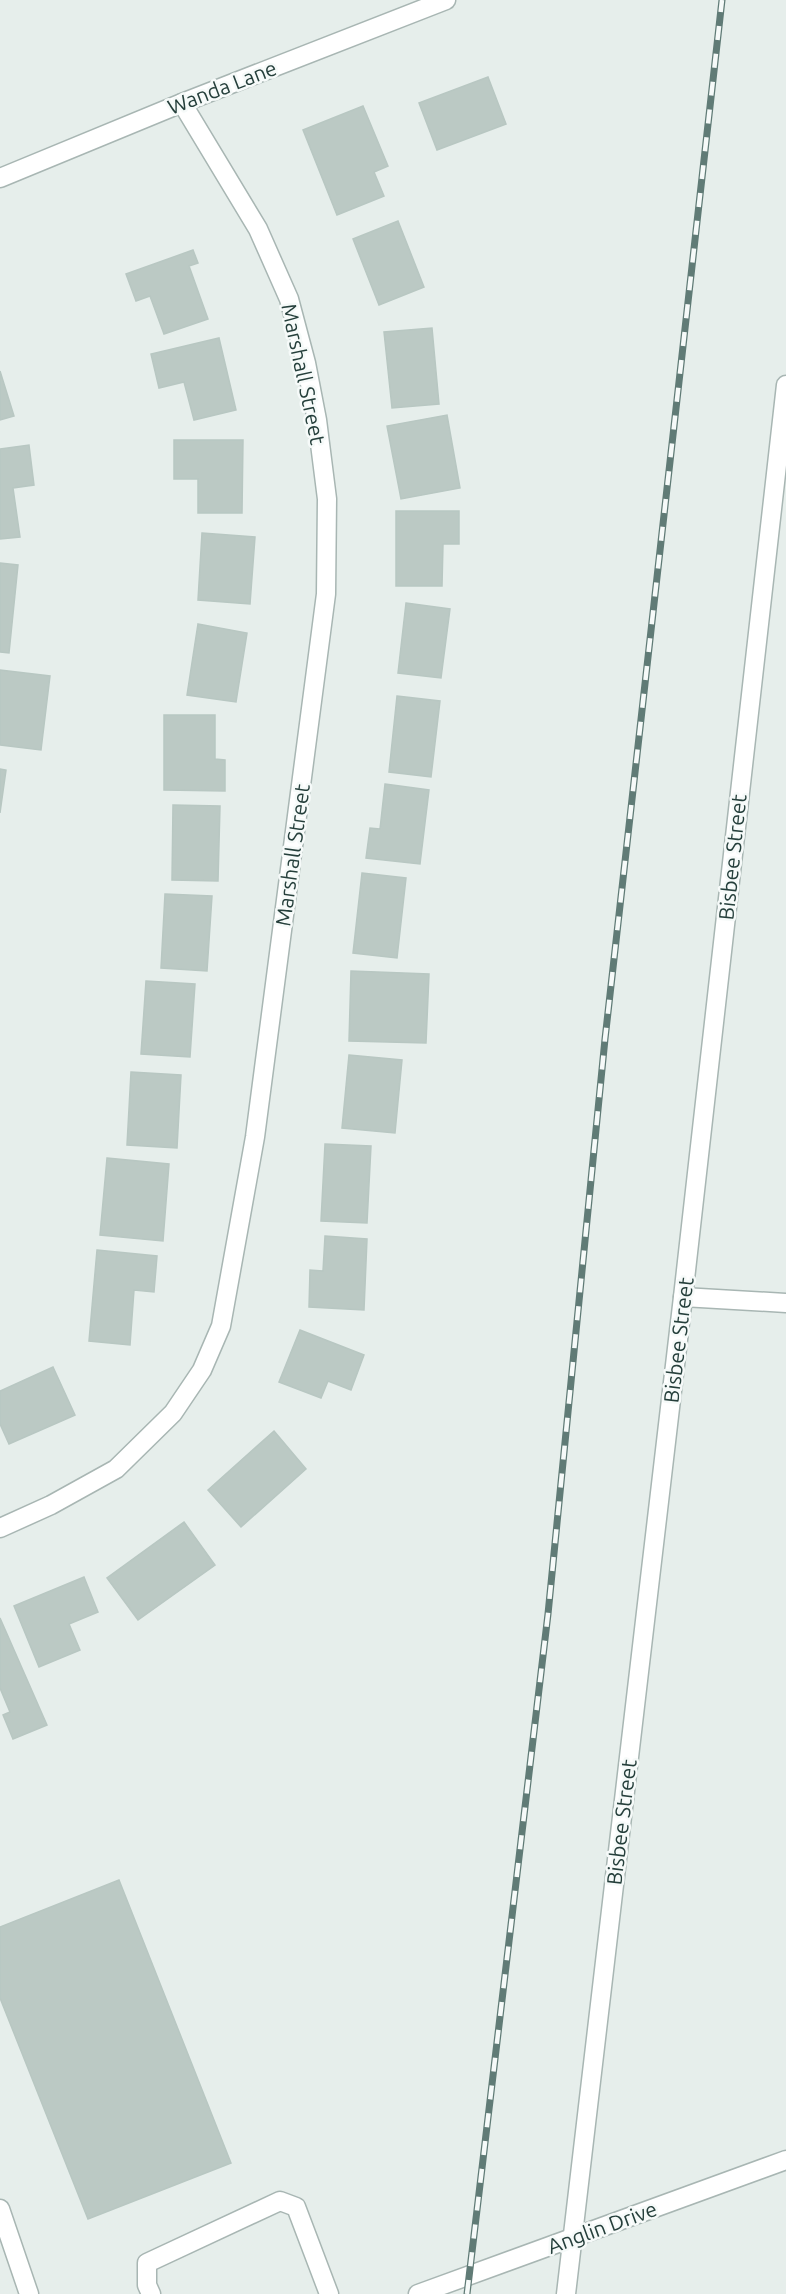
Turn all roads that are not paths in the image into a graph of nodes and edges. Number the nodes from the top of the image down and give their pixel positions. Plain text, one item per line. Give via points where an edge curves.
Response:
1 (446, 0) edge
2 (182, 103) junction
3 (0, 178) edge
4 (786, 385) edge
5 (683, 1297) junction
6 (786, 1303) edge
7 (0, 1528) edge
8 (786, 2160) edge
9 (0, 2209) edge
10 (573, 2238) junction
11 (29, 2294) edge
12 (151, 2294) edge
13 (329, 2294) edge
14 (418, 2294) edge
15 (566, 2294) edge

1 - 2 street, Wanda Lane
2 - 3 street, Wanda Lane
2 - 7 street, Marshall Street via 258,229 289,299 317,420 327,499 325,606 255,1137 221,1326 202,1370 173,1413 116,1469
4 - 5 street, Bisbee Street
5 - 6 street
5 - 10 street, Bisbee Street
8 - 10 street, Anglin Drive
9 - 11 street
10 - 14 street, Anglin Drive
10 - 15 street, Bisbee Street
12 - 13 street via 147,2263 280,2201 296,2207

